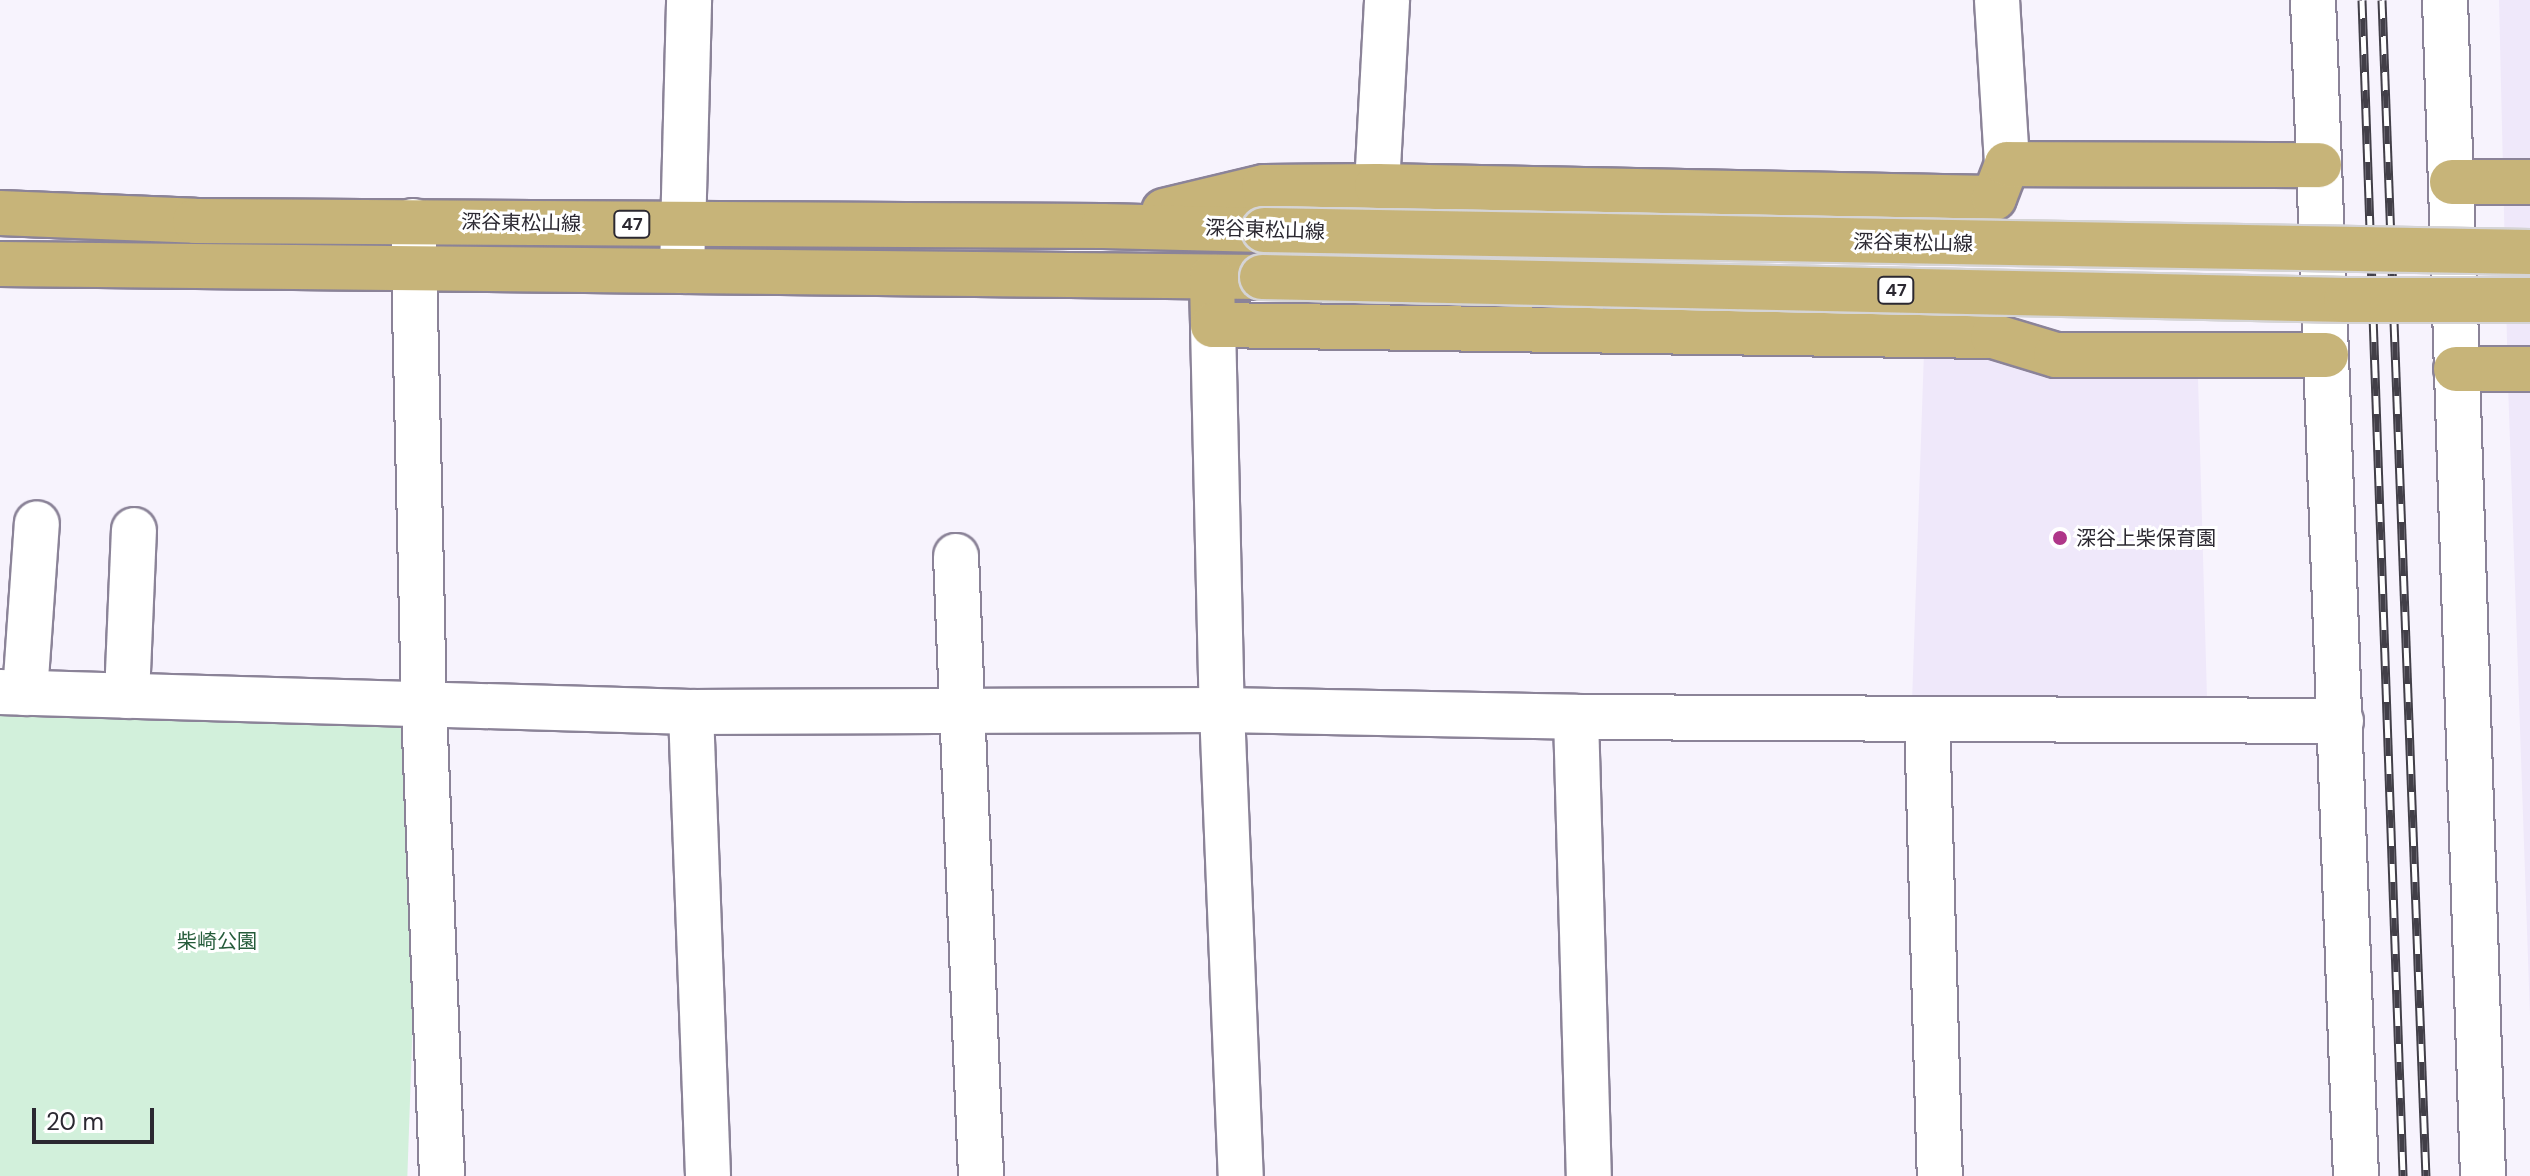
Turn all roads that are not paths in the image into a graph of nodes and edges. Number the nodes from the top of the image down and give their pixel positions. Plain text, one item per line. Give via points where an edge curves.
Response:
1 (689, 0) edge
2 (1387, 0) edge
3 (1997, 0) edge
4 (2313, 0) edge
5 (2445, 0) edge
6 (2319, 165) junction
7 (2001, 181) junction
8 (2452, 182) junction
9 (2530, 182) edge
10 (1377, 186) junction
11 (0, 213) edge
12 (413, 221) junction
13 (683, 225) junction
14 (1103, 226) junction
15 (2530, 252) edge
16 (0, 264) edge
17 (414, 269) junction
18 (682, 271) junction
19 (1212, 277) junction
20 (2530, 300) edge
21 (1213, 325) junction
22 (1993, 336) junction
23 (2326, 355) junction
24 (2456, 369) junction
25 (2530, 369) edge
26 (37, 523) dead end
27 (134, 530) dead end
28 (956, 556) dead end
29 (12, 692) edge
30 (127, 696) junction
31 (424, 707) junction
32 (1222, 710) junction
33 (691, 712) junction
34 (962, 713) junction
35 (1576, 717) junction
36 (1927, 719) junction
37 (2341, 721) junction
38 (442, 1176) edge
39 (708, 1176) edge
40 (981, 1176) edge
41 (1241, 1176) edge
42 (1589, 1176) edge
43 (1940, 1176) edge
44 (2356, 1176) edge
45 (2483, 1176) edge

1 - 13 street
2 - 10 street
3 - 7 street
4 - 6 street
5 - 8 street
6 - 7 main road
6 - 23 street
7 - 10 main road
7 - 22 street
8 - 9 main road
8 - 24 street
10 - 14 main road via 1264,187
11 - 12 main road, 深谷東松山線 / 47 via 195,221
12 - 13 main road, 深谷東松山線 / 47
12 - 17 street
13 - 14 main road, 深谷東松山線 / 47
13 - 18 street
14 - 15 main road, 深谷東松山線 / 47, bridge
16 - 17 main road, 47
17 - 18 main road, 47
17 - 31 street
18 - 19 main road, 47
19 - 20 main road, 47, bridge
19 - 21 main road
21 - 22 main road
21 - 32 street
22 - 23 main road via 2056,355
23 - 37 street
24 - 25 main road
24 - 45 street
26 - 29 street
27 - 30 street
28 - 34 street
29 - 30 street
30 - 31 street
31 - 33 street
31 - 38 street
32 - 34 street
32 - 35 street
32 - 41 street
33 - 34 street
33 - 39 street
34 - 40 street
35 - 36 street
35 - 42 street
36 - 37 street
36 - 43 street
37 - 44 street

